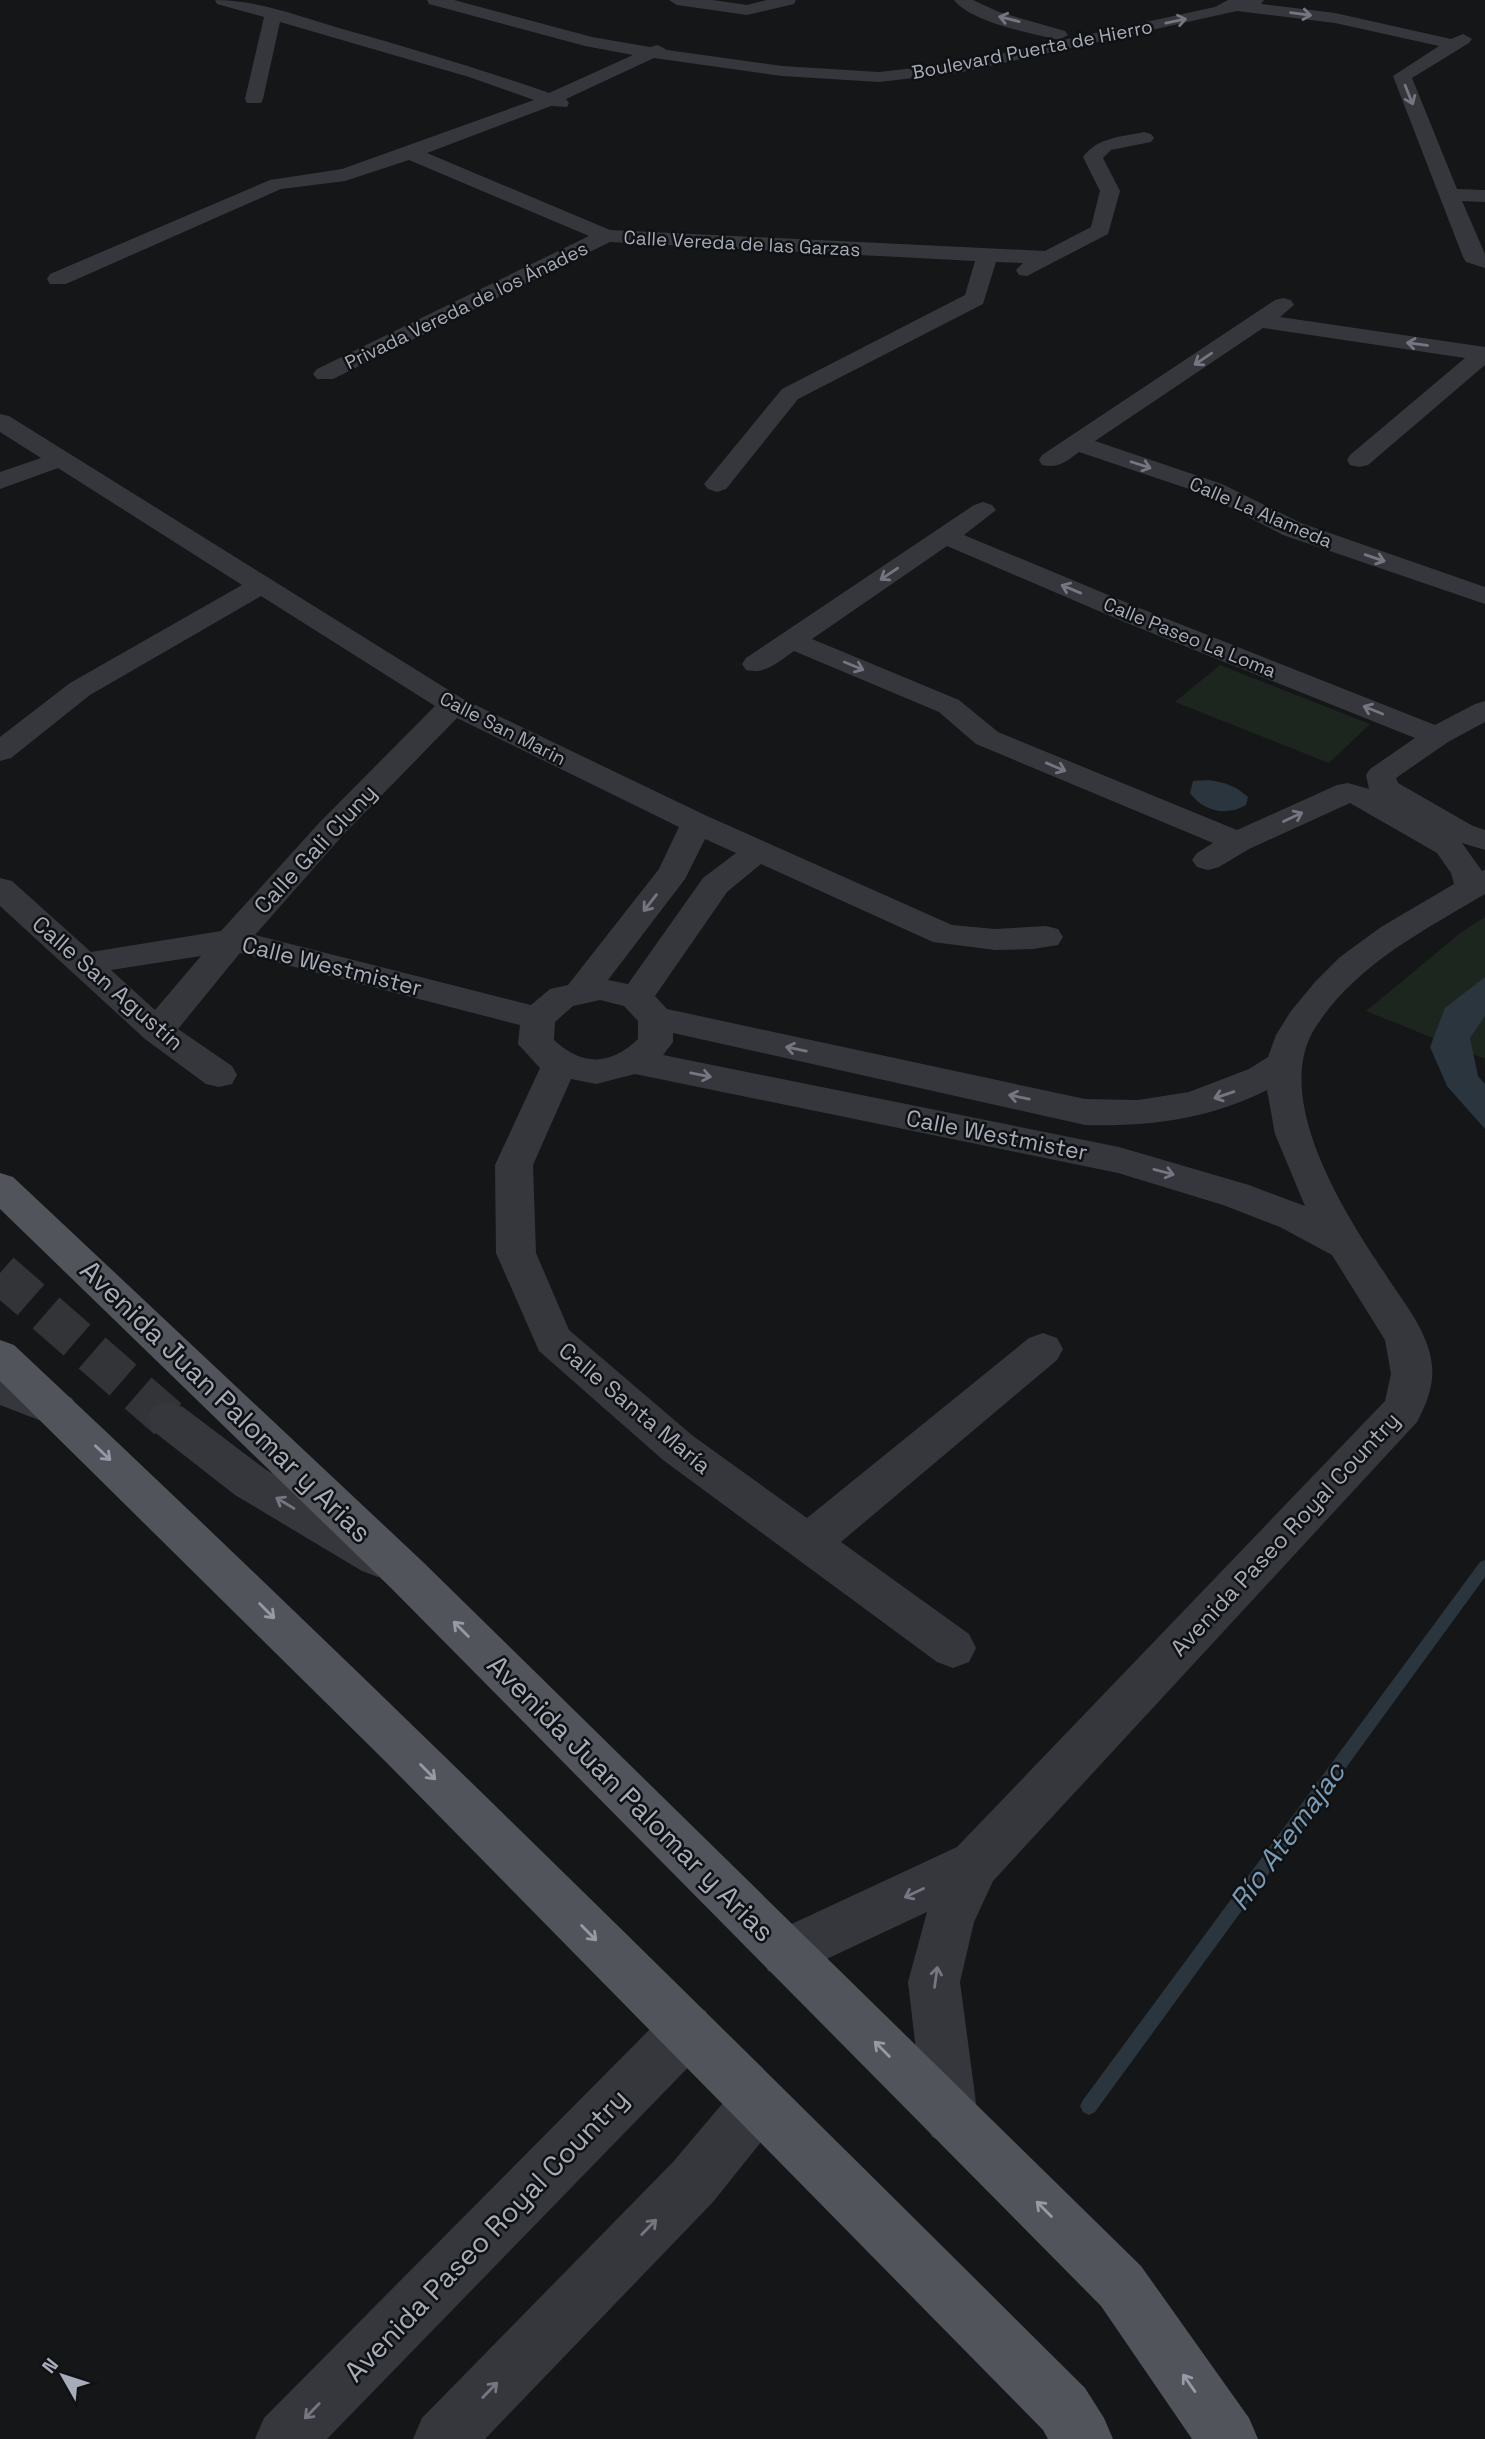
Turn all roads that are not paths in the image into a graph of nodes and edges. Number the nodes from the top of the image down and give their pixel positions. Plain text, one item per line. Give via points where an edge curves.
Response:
1 (223, 0) edge
2 (435, 0) edge
3 (478, 0) edge
4 (677, 0) edge
5 (788, 0) edge
6 (1209, 0) edge
7 (1256, 0) edge
8 (1319, 0) edge
9 (965, 3) edge
10 (1167, 6) dead end
11 (1236, 6) junction
12 (941, 7) dead end
13 (272, 15) junction
14 (1367, 17) junction
15 (311, 25) junction
16 (1059, 35) junction
17 (269, 40) junction
18 (1458, 41) junction
19 (1485, 42) edge
20 (659, 49) junction
21 (704, 57) junction
22 (662, 74) dead end
23 (625, 86) dead end
24 (254, 99) dead end
25 (554, 101) junction
26 (1144, 138) dead end
27 (410, 153) junction
28 (1448, 195) junction
29 (1485, 196) edge
30 (607, 236) junction
31 (987, 255) junction
32 (1048, 258) junction
33 (1485, 262) edge
34 (58, 279) dead end
35 (975, 299) junction
36 (1283, 305) dead end
37 (1260, 321) junction
38 (1485, 354) edge
39 (325, 374) dead end
40 (0, 421) edge
41 (1076, 443) junction
42 (50, 452) junction
43 (0, 460) edge
44 (1051, 460) dead end
45 (1359, 460) dead end
46 (0, 481) edge
47 (717, 484) dead end
48 (983, 510) dead end
49 (945, 536) junction
50 (261, 585) junction
51 (1485, 596) edge
52 (791, 640) junction
53 (756, 664) dead end
54 (453, 705) junction
55 (1485, 710) edge
56 (1437, 736) junction
57 (0, 752) edge
58 (696, 823) junction
59 (1485, 840) edge
60 (1238, 842) junction
61 (758, 851) junction
62 (1208, 860) dead end
63 (674, 872) junction
64 (1479, 884) edge
65 (715, 885) junction
66 (0, 888) edge
67 (1046, 937) dead end
68 (232, 940) junction
69 (84, 964) junction
70 (580, 992) junction
71 (646, 1007) junction
72 (538, 1018) junction
73 (157, 1031) junction
74 (635, 1062) junction
75 (1284, 1063) junction
76 (559, 1065) junction
77 (219, 1075) dead end
78 (1126, 1114) junction
79 (1119, 1160) junction
80 (0, 1187) edge
81 (1348, 1246) junction
82 (1043, 1349) dead end
83 (0, 1356) edge
84 (0, 1387) edge
85 (57, 1410) junction
86 (167, 1419) tunnel mouth
87 (808, 1543) junction
88 (407, 1575) junction
89 (953, 1648) dead end
90 (975, 1864) junction
91 (786, 1953) junction
92 (687, 2030) junction
93 (758, 2103) junction
94 (951, 2118) junction
95 (285, 2439) edge
96 (443, 2439) edge
97 (1083, 2439) edge
98 (1228, 2439) edge

1 - 13 street
2 - 20 street, Boulevard Puerta de Hierro via 591,42
3 - 20 street, Boulevard Puerta de Hierro
4 - 5 street via 747,10
6 - 11 street
7 - 11 street, Boulevard Puerta de Hierro
8 - 14 street
9 - 12 street
16 -> 9 street
10 - 16 street, Boulevard Puerta de Hierro
11 -> 14 street
21 -> 11 street, Boulevard Puerta de Hierro via 814,75 916,74
13 - 15 street
13 - 17 street
14 - 18 street
15 - 17 street
15 - 25 street
16 - 21 street, Boulevard Puerta de Hierro via 889,69 832,69
17 - 24 street
18 - 19 street
18 -> 28 street via 1402,76
20 - 21 street, Boulevard Puerta de Hierro
20 - 25 street
21 - 22 street
23 - 25 street
25 - 27 street
26 - 32 street via 1105,146 1093,157 1110,191 1101,230
27 - 30 street, Calle Vereda de las Garzas
27 - 34 street via 345,175 277,184
28 - 29 street
28 - 33 street via 1474,257
30 - 31 street, Calle Vereda de las Garzas
30 - 39 street, Privada Vereda de los Ánades
31 - 32 street, Calle Vereda de las Garzas
31 - 35 street
32 - 35 street
35 - 47 street via 790,394
36 - 37 street
38 -> 37 street
37 -> 41 street
38 - 45 street
40 - 42 street, Calle San Marin
41 - 44 street
41 -> 51 street, Calle La Alameda via 1213,489 1292,529
42 - 43 street
42 - 46 street
42 - 50 street, Calle San Marin
48 - 49 street
49 -> 52 street
56 -> 49 street, Calle Paseo La Loma
50 - 54 street, Calle San Marin
50 - 57 street via 80,689
52 - 53 street
52 -> 60 street via 949,706 987,738
54 - 58 street, Calle San Marin
54 - 68 street, Calle Gali Cluny via 331,829
55 - 56 street
56 - 59 street via 1381,775 1381,784 1462,833
58 - 61 street, Calle San Marin
58 - 63 street
60 - 62 street
60 -> 64 street via 1348,792 1448,846
61 - 65 street
61 - 67 street, Calle San Marin via 945,934 991,941
63 - 65 street
63 -> 70 street
64 - 75 street, Avenida Paseo Royal Country via 1431,909 1364,955 1321,994 1299,1026
65 - 71 street
66 - 69 street, Calle San Agustín
68 - 69 street, Calle Westmister
68 - 72 street, Calle Westmister
68 - 73 street, Calle Gali Cluny
69 - 73 street, Calle San Agustín
70 - 71 street via 600,989
70 - 72 street via 562,997
71 - 74 street via 655,1042
78 -> 71 street, Calle Westmister via 1086,1112
72 - 76 street via 536,1044
73 - 77 street, Calle San Agustín
74 - 76 street via 596,1072
74 -> 79 street, Calle Westmister
75 -> 78 street, Calle Westmister via 1231,1093 1163,1111
75 - 81 street, Avenida Paseo Royal Country via 1296,1143 1313,1185
76 - 87 street, Calle Santa María via 514,1165 516,1254 553,1340 678,1448
78 - 79 street
79 -> 81 street, Calle Westmister via 1236,1195 1294,1217
80 - 88 main road, Avenida Juan Palomar y Arias
81 - 90 street, Avenida Paseo Royal Country via 1411,1354 1412,1389 1402,1410
82 - 87 street
83 - 85 main road
84 - 85 street
85 -> 92 main road via 228,1573
88 -> 86 street via 250,1482
87 - 89 street, Calle Santa María
91 -> 88 main road, Avenida Juan Palomar y Arias
90 -> 91 street, Avenida Paseo Royal Country
94 -> 90 street, Avenida Paseo Royal Country via 934,1983 949,1920
94 -> 91 main road, Avenida Juan Palomar y Arias
92 - 93 main road
92 -> 95 street, Avenida Paseo Royal Country
96 -> 93 street via 692,2182
93 - 97 main road via 1063,2409
98 -> 94 main road, Avenida Juan Palomar y Arias via 1121,2286

